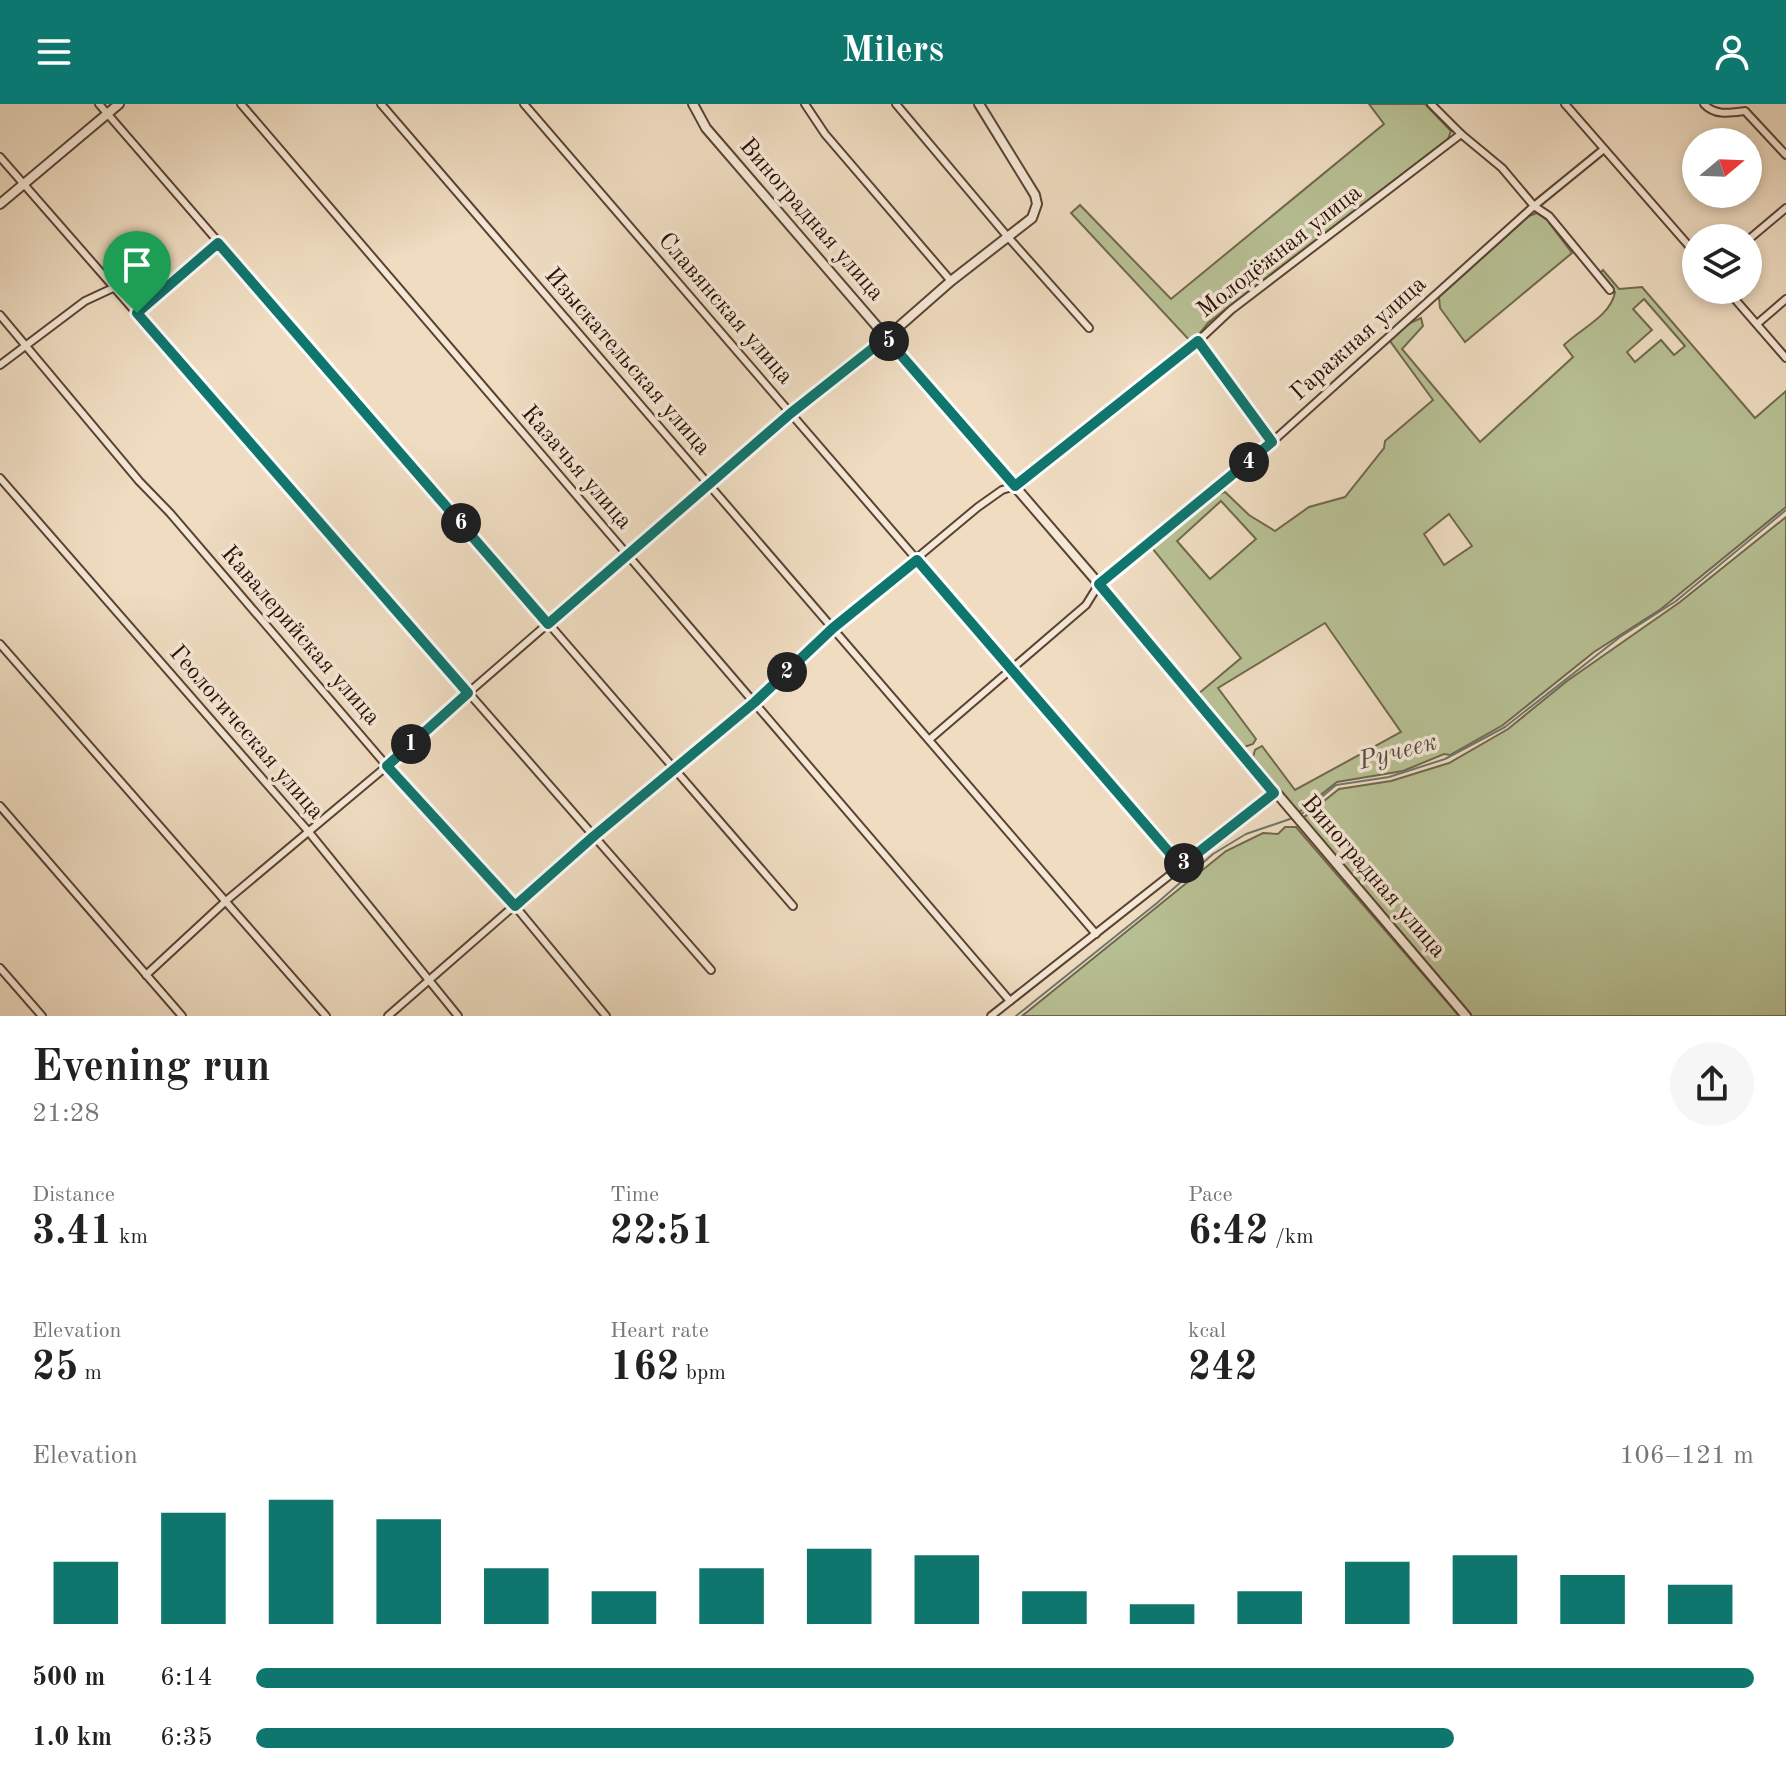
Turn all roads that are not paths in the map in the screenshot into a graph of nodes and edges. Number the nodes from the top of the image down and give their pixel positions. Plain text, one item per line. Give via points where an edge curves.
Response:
1 (99, 104) edge
2 (119, 104) edge
3 (241, 104) edge
4 (381, 104) edge
5 (524, 104) edge
6 (693, 104) edge
7 (805, 104) edge
8 (896, 104) edge
9 (979, 104) edge
10 (1431, 104) edge
11 (1565, 104) edge
12 (1704, 104) edge
13 (107, 114) junction
14 (1461, 134) junction
15 (1604, 149) junction
16 (1786, 155) edge
17 (0, 157) edge
18 (23, 184) junction
19 (0, 204) edge
20 (1534, 206) junction
21 (1786, 208) edge
22 (1762, 228) edge
23 (1007, 236) junction
24 (1682, 238) edge
25 (218, 243) junction
26 (951, 281) junction
27 (113, 288) junction
28 (1610, 290) dead end
29 (1786, 299) edge
30 (1739, 304) edge
31 (137, 313) junction
32 (0, 315) edge
33 (1757, 324) junction
34 (1089, 328) dead end
35 (886, 338) junction
36 (1198, 341) junction
37 (25, 346) junction
38 (1786, 358) edge
39 (0, 365) edge
40 (791, 413) junction
41 (1272, 442) junction
42 (0, 478) edge
43 (710, 485) junction
44 (1015, 486) junction
45 (629, 556) junction
46 (917, 560) junction
47 (1099, 584) junction
48 (548, 624) junction
49 (833, 628) junction
50 (0, 644) edge
51 (1011, 668) junction
52 (468, 693) junction
53 (755, 702) junction
54 (930, 739) junction
55 (387, 766) junction
56 (674, 771) junction
57 (1274, 793) junction
58 (0, 806) edge
59 (308, 831) junction
60 (594, 836) junction
61 (1181, 866) junction
62 (227, 900) junction
63 (515, 906) junction
64 (793, 906) dead end
65 (1096, 934) junction
66 (0, 968) edge
67 (711, 970) dead end
68 (146, 975) junction
69 (430, 982) junction
70 (1010, 1001) junction
71 (42, 1016) edge
72 (182, 1016) edge
73 (326, 1016) edge
74 (388, 1016) edge
75 (458, 1016) edge
76 (606, 1016) edge
77 (991, 1016) edge
78 (1466, 1016) edge

1 - 13 street
2 - 13 street
3 - 45 street, Казачья улица
4 - 43 street, Изыскательская улица
5 - 40 street, Славянская улица
6 - 35 street, Виноградная улица via 706,128
7 - 26 street
8 - 23 street
9 - 23 street via 1037,204 1032,218
10 - 14 street
11 - 15 street
12 - 16 street via 1724,113 1745,111
13 - 18 street
13 - 25 street
14 - 20 street via 1502,168
14 - 36 street, Молодёжная улица
15 - 20 street, Гаражная улица
15 - 24 street
17 - 18 street
18 - 19 street
18 - 27 street
20 - 28 street via 1549,216
20 - 41 street, Гаражная улица
21 - 22 street
23 - 26 street
23 - 34 street
25 - 31 street
25 - 48 street
26 - 35 street
27 - 31 street
27 - 37 street via 85,301
29 - 33 street
30 - 33 street
31 - 52 street
32 - 37 street, Кавалерийская улица
33 - 38 street
35 - 40 street
35 - 44 street, Виноградная улица
36 - 41 street
36 - 44 street, Молодёжная улица
37 - 39 street
37 - 55 street, Кавалерийская улица
40 - 43 street
40 - 46 street, Славянская улица
41 - 47 street, Гаражная улица
42 - 59 street, Геологическая улица
43 - 45 street
43 - 49 street, Изыскательская улица
44 - 46 street, Молодёжная улица via 978,507
44 - 47 street, Виноградная улица
45 - 48 street
45 - 53 street, Казачья улица
46 - 49 street, Молодёжная улица
46 - 51 street, Славянская улица
47 - 51 street, Гаражная улица via 1086,605
47 - 57 street, Виноградная улица
48 - 52 street
48 - 56 street
49 - 53 street, Молодёжная улица
49 - 54 street, Изыскательская улица
50 - 62 street
51 - 54 street, Гаражная улица
51 - 61 street, Славянская улица
52 - 55 street
52 - 60 street
53 - 56 street, Молодёжная улица
53 - 70 street, Казачья улица
54 - 65 street, Изыскательская улица
55 - 59 street
55 - 63 street, Кавалерийская улица
56 - 60 street, Молодёжная улица
56 - 64 street
57 - 61 street
57 - 78 street, Виноградная улица
58 - 68 street
59 - 62 street
59 - 69 street, Геологическая улица
60 - 63 street, Молодёжная улица
60 - 67 street
61 - 65 street
62 - 68 street
62 - 73 street
63 - 69 street, Молодёжная улица
63 - 76 street, Кавалерийская улица
65 - 70 street
66 - 71 street
68 - 72 street
69 - 74 street, Молодёжная улица
69 - 75 street, Геологическая улица
70 - 77 street

